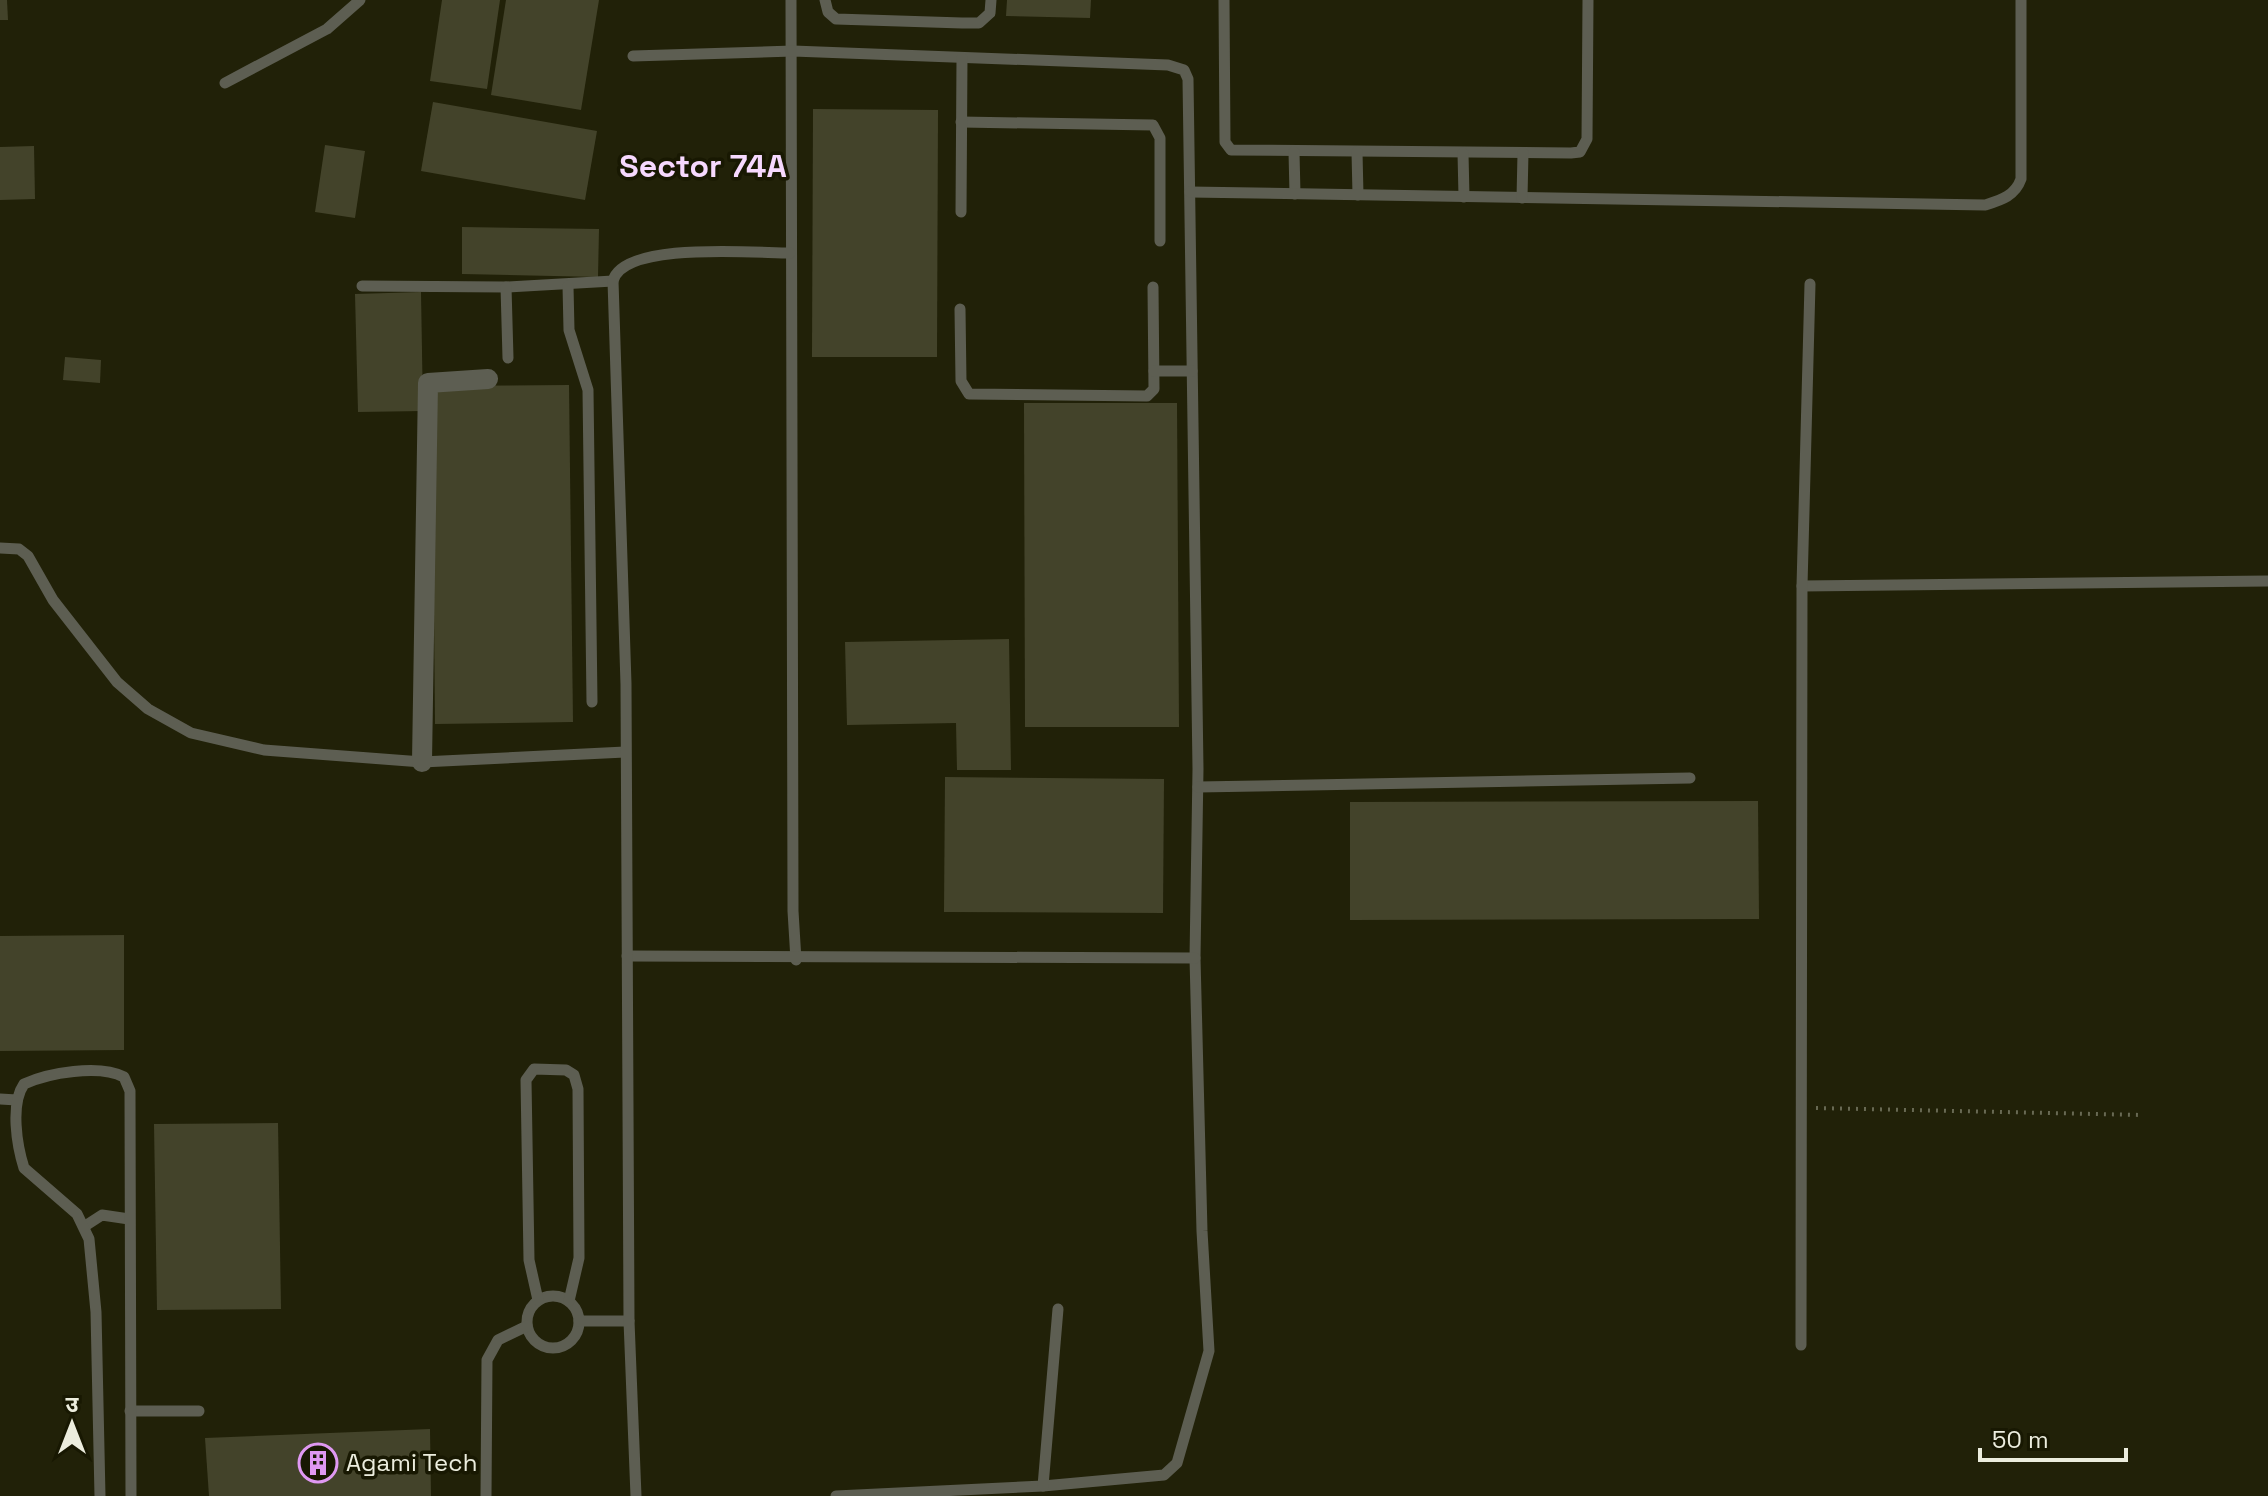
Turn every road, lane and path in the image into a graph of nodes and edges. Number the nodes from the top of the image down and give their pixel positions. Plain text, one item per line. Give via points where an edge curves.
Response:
1 (360, 0) edge
2 (791, 0) edge
3 (825, 0) edge
4 (991, 0) edge
5 (1224, 0) edge
6 (1588, 0) edge
7 (2021, 0) edge
8 (793, 51) junction
9 (633, 56) dead end
10 (962, 58) junction
11 (225, 83) dead end
12 (961, 122) junction
13 (1294, 152) junction
14 (1357, 152) junction
15 (1463, 153) junction
16 (1523, 153) junction
17 (1190, 192) junction
18 (1295, 194) junction
19 (1358, 195) junction
20 (1464, 197) junction
21 (1522, 198) junction
22 (961, 212) dead end
23 (1160, 241) dead end
24 (790, 253) junction
25 (613, 281) junction
26 (1810, 284) dead end
27 (362, 286) dead end
28 (568, 286) junction
29 (506, 287) junction
30 (1153, 287) dead end
31 (960, 309) dead end
32 (508, 358) dead end
33 (1154, 371) junction
34 (1192, 371) junction
35 (488, 379) dead end
36 (0, 548) edge
37 (2268, 581) edge
38 (1802, 586) junction
39 (592, 702) dead end
40 (625, 752) junction
41 (422, 762) junction
42 (1690, 778) dead end
43 (1198, 787) junction
44 (627, 956) junction
45 (1195, 958) junction
46 (796, 960) junction
47 (0, 1099) edge
48 (17, 1100) junction
49 (1801, 1107) junction
50 (2142, 1115) dead end
51 (129, 1219) junction
52 (85, 1226) junction
53 (538, 1300) junction
54 (569, 1301) junction
55 (1058, 1309) dead end
56 (579, 1321) junction
57 (629, 1321) junction
58 (527, 1326) junction
59 (1801, 1345) dead end
60 (130, 1411) junction
61 (199, 1411) dead end
62 (1043, 1486) junction
63 (100, 1496) edge
64 (131, 1496) edge
65 (486, 1496) edge
66 (636, 1496) edge
67 (836, 1496) edge

1 - 11 lane via 327,29
2 - 8 lane
3 - 4 lane via 836,19 979,23 990,13
5 - 13 lane via 1227,147 1239,152
6 - 16 lane via 1587,139 1580,152
7 - 21 lane via 2022,171 2019,184 2003,200 1951,207
8 - 9 lane
8 - 10 lane
8 - 24 lane
10 - 12 lane
10 - 17 lane via 1180,67 1188,79
12 - 22 lane
12 - 23 lane via 1153,125 1160,138
13 - 14 lane
13 - 18 lane
14 - 15 lane
14 - 19 lane
15 - 16 lane
15 - 20 lane
16 - 21 lane
17 - 18 lane
17 - 34 lane
18 - 19 lane
19 - 20 lane
20 - 21 lane
24 - 25 lane via 653,255 619,269
24 - 46 lane
25 - 28 lane
25 - 40 lane
26 - 38 lane
27 - 29 lane
28 - 29 lane
28 - 39 lane via 569,330 589,403
29 - 32 lane
30 - 33 lane
31 - 33 lane via 961,381 969,394 1147,396 1154,389
33 - 34 lane
34 - 43 lane
35 - 41 street via 428,383
36 - 41 lane via 19,549 28,556 53,600 102,665 170,725 264,750
37 - 38 lane
38 - 49 lane
40 - 41 lane
40 - 44 lane
42 - 43 lane
43 - 45 lane
44 - 46 lane
44 - 57 lane
45 - 46 lane
45 - 62 lane via 1209,1351 1177,1463 1156,1477
47 - 48 lane
48 - 51 lane via 29,1082 99,1072 124,1077 130,1091
48 - 52 lane via 24,1168
49 - 50 path
49 - 59 lane
51 - 52 lane via 102,1215
51 - 60 lane
52 - 63 lane via 96,1312
53 - 54 lane via 548,1296
53 - 54 lane via 529,1260 526,1080 534,1069 556,1069 571,1072 578,1089 579,1258
53 - 58 lane via 527,1313
54 - 56 lane
55 - 62 lane
56 - 57 lane
56 - 58 lane via 572,1341 552,1349 536,1344
57 - 66 lane
58 - 65 lane via 498,1340 487,1360
60 - 61 lane
60 - 64 lane
62 - 67 lane

